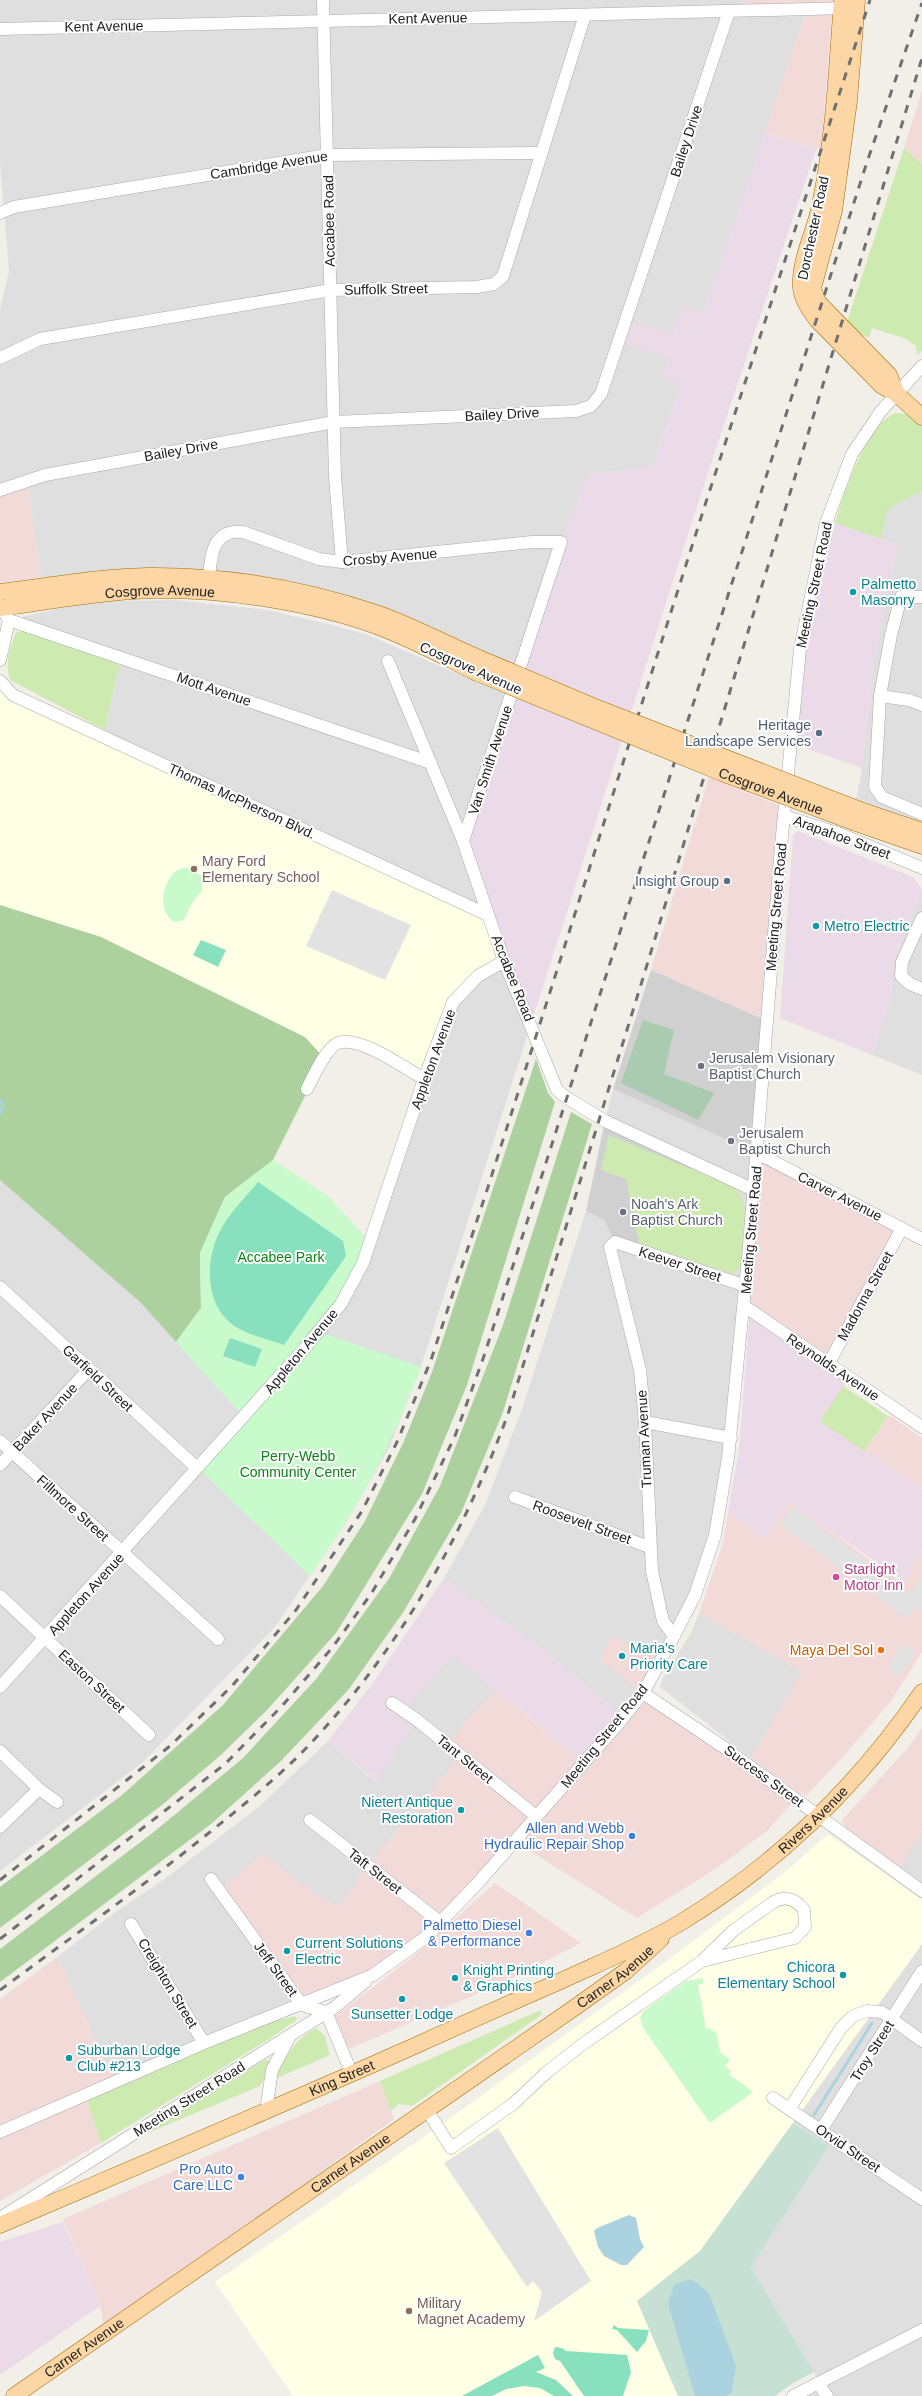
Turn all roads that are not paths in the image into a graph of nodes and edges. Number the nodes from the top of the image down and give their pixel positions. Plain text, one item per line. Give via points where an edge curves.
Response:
1 (323, 0) edge
2 (849, 4) edge
3 (729, 11) junction
4 (585, 15) junction
5 (324, 21) junction
6 (0, 29) edge
7 (541, 153) junction
8 (327, 155) junction
9 (0, 213) edge
10 (331, 290) junction
11 (0, 358) edge
12 (922, 366) edge
13 (897, 394) junction
14 (922, 417) edge
15 (334, 422) junction
16 (0, 490) edge
17 (561, 542) joint
18 (342, 562) junction
19 (209, 578) junction
20 (922, 597) edge
21 (3, 607) edge
22 (0, 660) edge
23 (388, 661) dead end
24 (477, 665) junction
25 (0, 681) edge
26 (880, 696) junction
27 (922, 705) edge
28 (431, 763) junction
29 (922, 814) edge
30 (784, 816) junction
31 (858, 817) junction
32 (922, 831) edge
33 (463, 841) junction
34 (922, 846) edge
35 (922, 868) edge
36 (488, 915) junction
37 (922, 918) edge
38 (504, 960) junction
39 (922, 989) edge
40 (424, 1079) junction
41 (307, 1089) dead end
42 (757, 1153) junction
43 (754, 1190) junction
44 (902, 1228) junction
45 (922, 1239) edge
46 (615, 1242) joint
47 (746, 1286) junction
48 (0, 1287) edge
49 (744, 1306) junction
50 (829, 1363) junction
51 (89, 1369) junction
52 (645, 1422) junction
53 (922, 1427) edge
54 (731, 1438) junction
55 (0, 1441) edge
56 (13, 1452) junction
57 (0, 1465) edge
58 (197, 1468) junction
59 (515, 1497) dead end
60 (649, 1547) junction
61 (123, 1553) junction
62 (0, 1596) edge
63 (674, 1636) junction
64 (46, 1638) junction
65 (218, 1639) dead end
66 (0, 1687) edge
67 (922, 1692) edge
68 (643, 1693) junction
69 (392, 1703) dead end
70 (149, 1735) dead end
71 (0, 1751) edge
72 (39, 1789) junction
73 (56, 1802) dead end
74 (536, 1816) junction
75 (818, 1816) junction
76 (310, 1820) dead end
77 (0, 1827) edge
78 (211, 1879) dead end
79 (922, 1892) edge
80 (440, 1922) junction
81 (680, 1923) junction
82 (131, 1924) dead end
83 (702, 1961) junction
84 (922, 1971) edge
85 (373, 1975) junction
86 (302, 2004) junction
87 (326, 2012) junction
88 (891, 2020) junction
89 (290, 2035) junction
90 (922, 2041) edge
91 (204, 2043) junction
92 (352, 2074) junction
93 (773, 2098) dead end
94 (790, 2108) junction
95 (427, 2110) junction
96 (266, 2111) junction
97 (821, 2130) junction
98 (0, 2132) edge
99 (922, 2199) edge
100 (0, 2218) edge
101 (0, 2225) edge
102 (922, 2330) edge
103 (818, 2383) junction
104 (14, 2396) edge
105 (793, 2396) edge
106 (827, 2396) edge

1 - 5 street, Accabee Road
2 - 3 street, Kent Avenue
2 - 13 main road, Dorchester Road via 849,101 834,210 813,288 818,302 889,375
3 - 4 street, Kent Avenue
3 - 15 street, Bailey Drive via 601,394 591,406 576,411
4 - 5 street, Kent Avenue
4 - 7 street, Suffolk Street
5 - 6 street, Kent Avenue
5 - 8 street, Accabee Road
7 - 8 street, Cambridge Avenue
7 - 10 street, Suffolk Street via 502,276 494,284 477,287
8 - 9 street, Cambridge Avenue via 14,207
8 - 10 street, Accabee Road
10 - 11 street, Suffolk Street via 40,339
10 - 15 street, Accabee Road
12 - 13 street, Meeting Street Road
13 - 14 main road, Dorchester Road
13 - 30 street, Meeting Street Road via 881,411 852,454 826,523 800,649
15 - 16 street, Bailey Drive via 45,475
15 - 18 street, Accabee Road via 335,477
17 - 18 street, Crosby Avenue via 532,542
17 - 33 street, Van Smith Avenue
18 - 19 street, Crosby Avenue via 319,559 235,532 228,533 218,540 211,558
19 - 21 main road, Cosgrove Avenue via 139,576 91,580
19 - 24 main road, Cosgrove Avenue via 321,597 380,614
20 - 26 street via 901,597
21 - 22 street
21 - 24 main road, Cosgrove Avenue via 156,590 224,592 323,611 380,627
21 - 28 street, Mott Avenue
23 - 28 street, Accabee Road
24 - 31 main road, Cosgrove Avenue, bridge via 722,773
25 - 36 street, Thomas McPherson Blvd. via 13,695
26 - 27 street via 909,700
26 - 29 street via 875,787 882,797
28 - 33 street, Accabee Road
30 - 35 street, Arapahoe Street via 840,834
30 - 42 street, Meeting Street Road
31 - 32 main road, Cosgrove Avenue
31 - 34 main road, Cosgrove Avenue
33 - 36 street, Accabee Road
36 - 38 street, Accabee Road
37 - 39 street via 902,962 901,976 910,984
38 - 40 street, Appleton Avenue via 478,976 453,1002
38 - 43 street, Accabee Road via 525,1006 544,1062 557,1090 605,1121
40 - 41 street via 360,1043 345,1042 337,1044 324,1058
40 - 58 street, Appleton Avenue via 363,1263 351,1287 328,1321
42 - 43 street, Meeting Street Road
42 - 44 street, Carver Avenue
43 - 47 street, Meeting Street Road
44 - 45 street, Carver Avenue
44 - 50 street, Madonna Street
46 - 47 street, Keever Street
46 - 52 street, Truman Avenue via 610,1247 611,1258 640,1370
47 - 49 street, Meeting Street Road
48 - 51 street, Garfield Street
49 - 50 street, Reynolds Avenue
49 - 54 street, Meeting Street Road
50 - 53 street, Reynolds Avenue
51 - 56 street, Baker Avenue
51 - 58 street, Garfield Street
52 - 54 street
52 - 60 street, Truman Avenue
54 - 63 street, Meeting Street Road via 715,1535 695,1595
55 - 56 street, Fillmore Street
56 - 57 street, Baker Avenue
56 - 61 street, Fillmore Street
58 - 61 street, Appleton Avenue
59 - 60 street, Roosevelt Street
60 - 63 street, Truman Avenue via 663,1622
61 - 64 street, Appleton Avenue
61 - 65 street, Fillmore Street
62 - 64 street, Easton Street
63 - 68 street, Meeting Street Road
64 - 66 street, Appleton Avenue
64 - 70 street, Easton Street
67 - 75 main road, Rivers Avenue via 857,1778
68 - 74 street, Meeting Street Road
68 - 75 street, Success Street via 725,1748
69 - 74 street, Tant Street via 417,1720
71 - 72 street
72 - 73 street
72 - 77 street
74 - 80 street, Meeting Street Road
75 - 79 street, Success Street
75 - 81 main road, Rivers Avenue via 784,1849 750,1876
76 - 80 street, Taft Street
78 - 86 street, Jeff Street
80 - 85 street, Meeting Street Road via 426,1937
81 - 92 main road, King Street via 616,1956
81 - 95 main road, Carner Avenue via 626,1971
82 - 91 street, Creighton Street
83 - 83 street via 795,1938 804,1927 804,1910 795,1901 783,1898 777,1900 734,1930
83 - 95 street via 580,2046 513,2104 451,2148
84 - 88 street, Troy Street
85 - 86 street, Meeting Street Road
85 - 87 street, Meeting Street Road
86 - 87 street, Jeff Street
86 - 91 street, Meeting Street Road
87 - 89 street, Meeting Street Road
87 - 92 street
88 - 90 street
88 - 94 street via 882,2012 868,2011 847,2021
88 - 97 street, Troy Street
89 - 96 street via 272,2070
89 - 100 street, Meeting Street Road
91 - 98 street, Meeting Street Road
92 - 96 main road, King Street
93 - 94 street, Orvid Street
94 - 97 street, Orvid Street
95 - 104 main road, Carner Avenue
96 - 101 main road, King Street
97 - 99 street, Orvid Street
102 - 103 street
103 - 105 street
103 - 106 street

